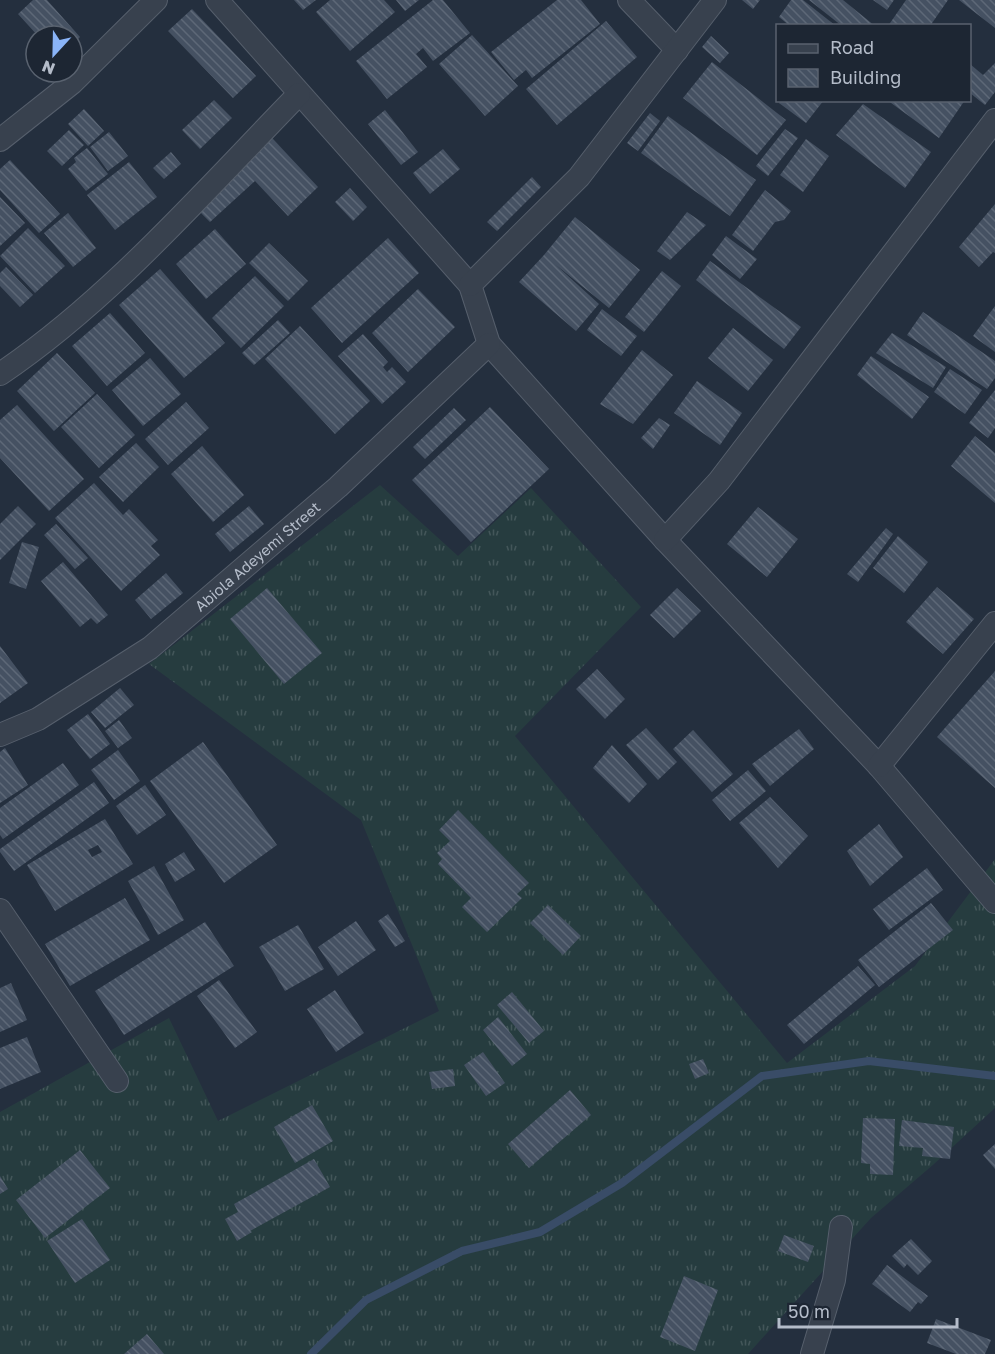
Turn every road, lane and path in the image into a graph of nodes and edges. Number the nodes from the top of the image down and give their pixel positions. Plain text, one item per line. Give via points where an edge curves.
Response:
1 (156, 0) edge
2 (217, 0) edge
3 (628, 0) edge
4 (715, 0) edge
5 (677, 50) junction
6 (298, 94) junction
7 (995, 120) edge
8 (0, 140) edge
9 (470, 285) junction
10 (489, 344) junction
11 (0, 374) edge
12 (665, 540) junction
13 (995, 623) edge
14 (0, 735) edge
15 (879, 766) junction
16 (995, 902) edge
17 (0, 910) edge
18 (117, 1081) dead end
19 (841, 1227) dead end
20 (813, 1354) edge

1 - 8 street via 72,83
2 - 6 street
3 - 5 street
4 - 5 street
5 - 9 street via 579,177
6 - 9 street
6 - 11 street via 128,269 36,350
7 - 12 street via 719,481
9 - 10 street
10 - 12 street
10 - 14 street, Abiola Adeyemi Street via 338,488 150,648 38,719
12 - 15 street
13 - 15 street
15 - 16 street
17 - 18 street
19 - 20 street via 834,1280

